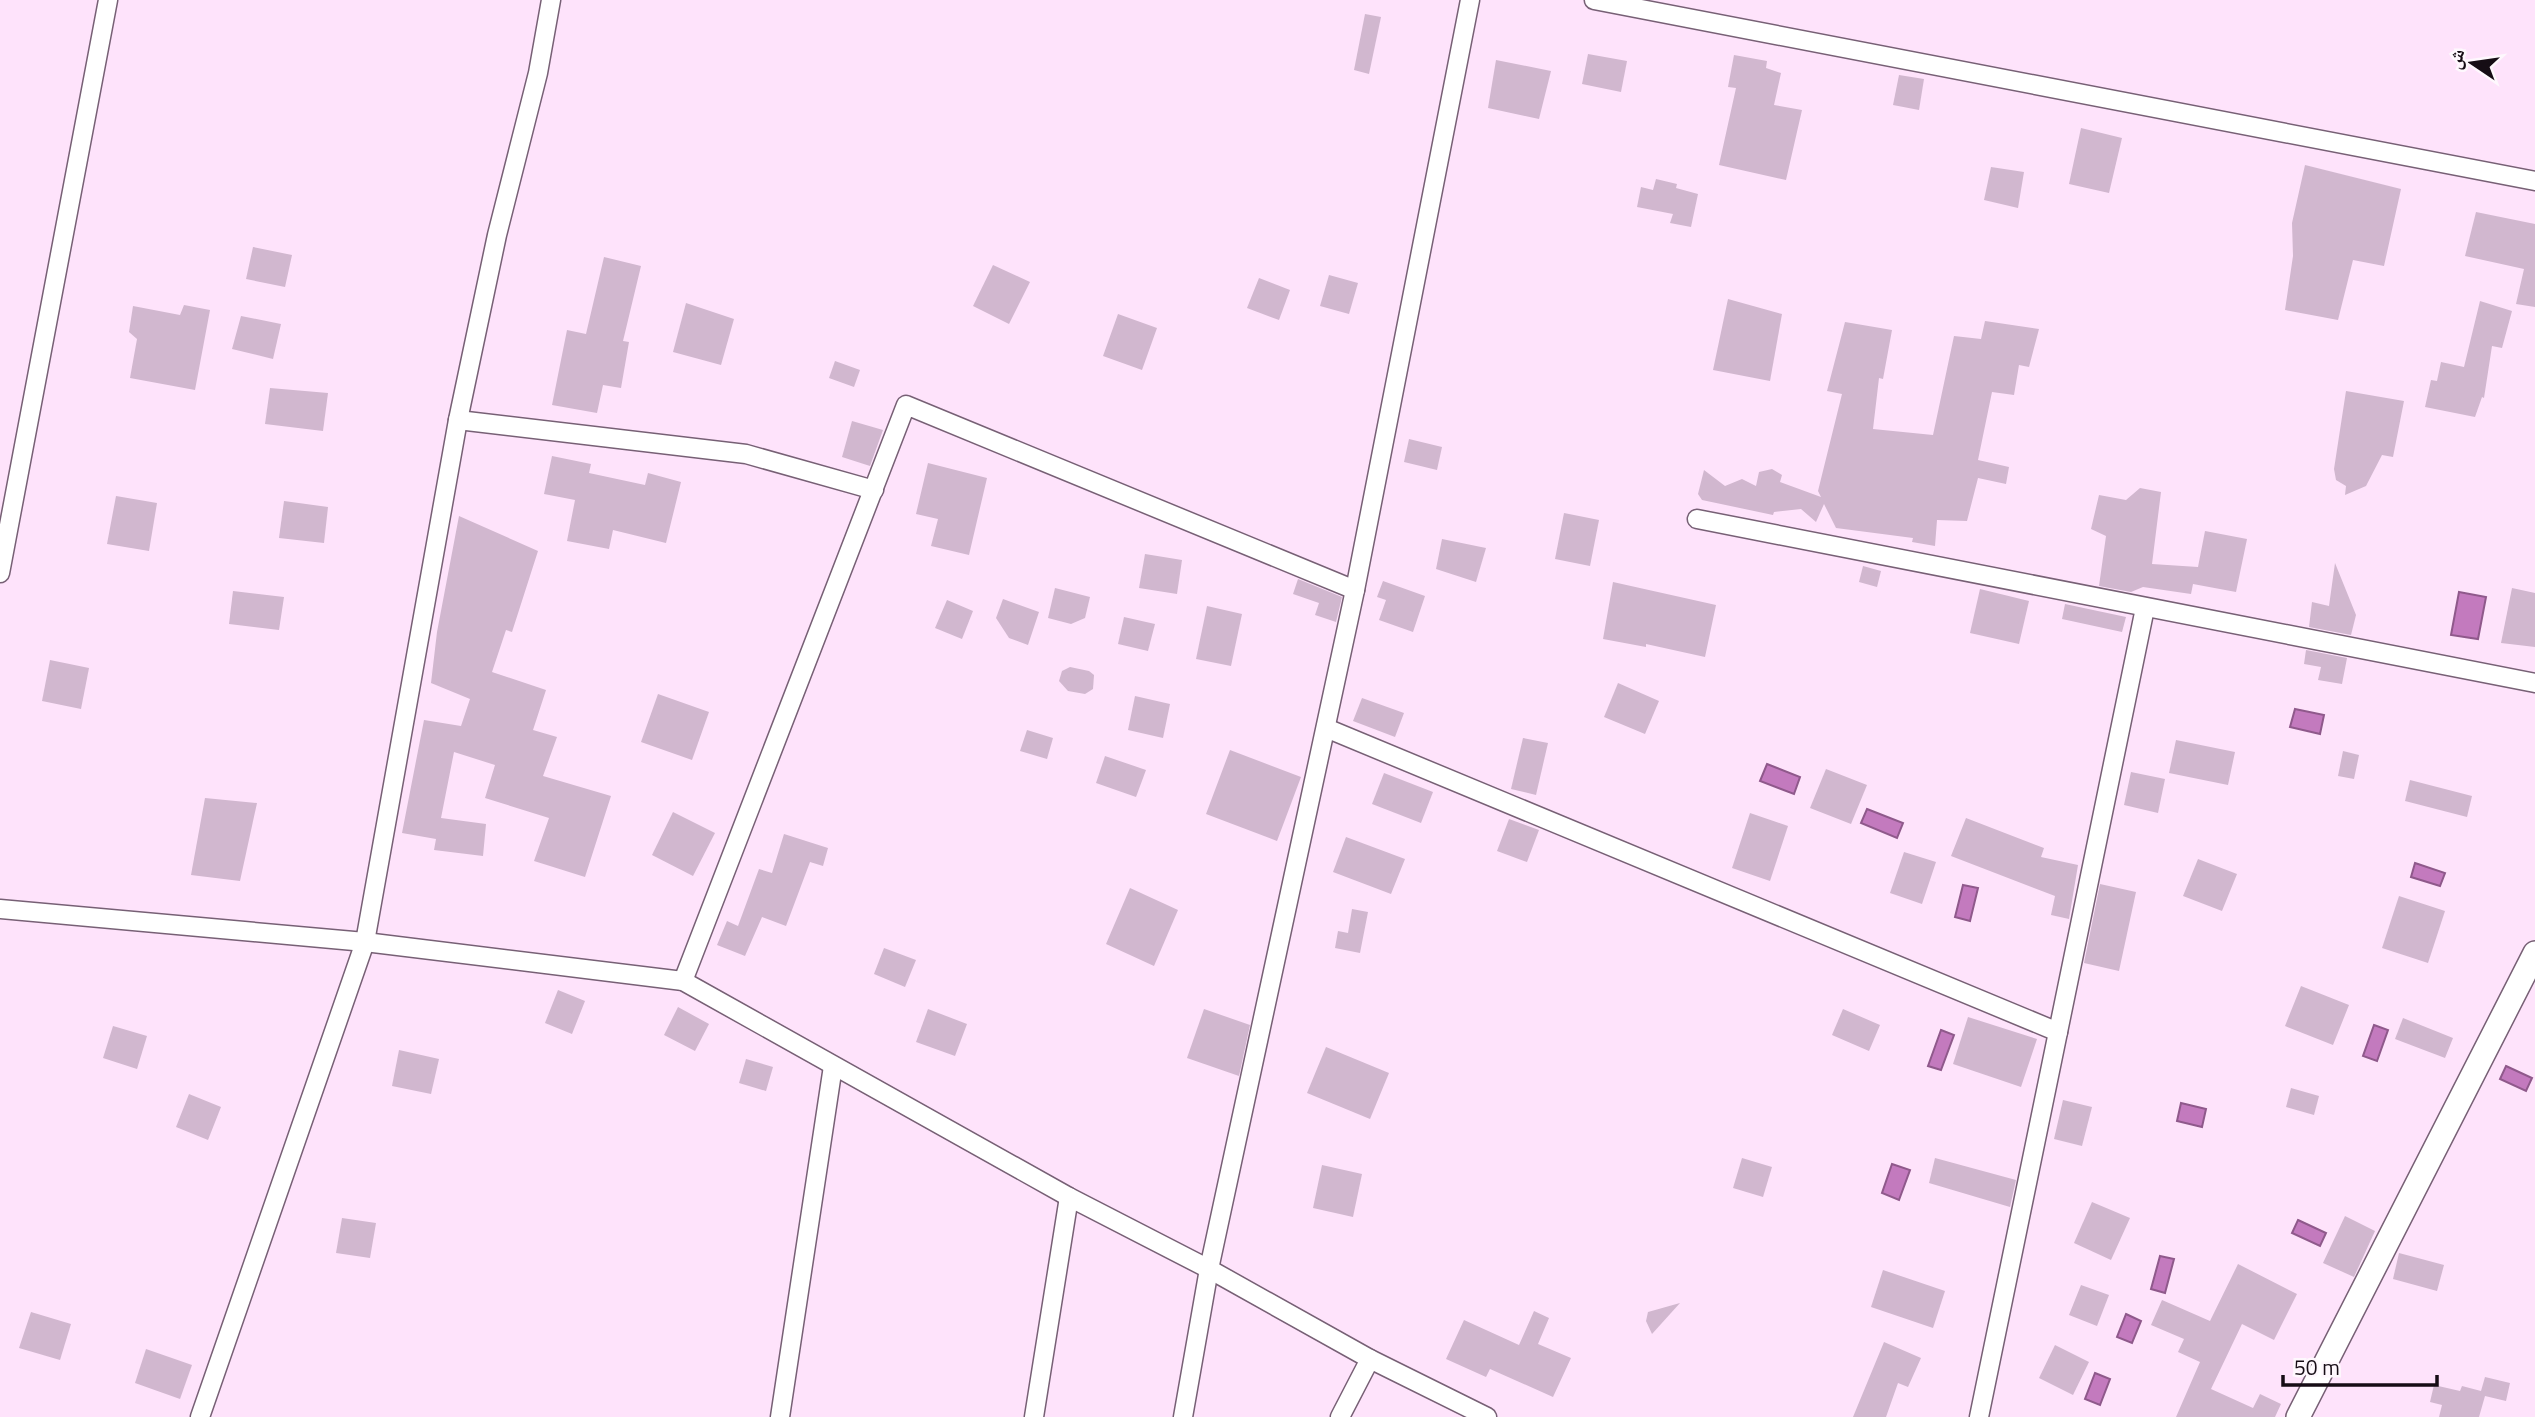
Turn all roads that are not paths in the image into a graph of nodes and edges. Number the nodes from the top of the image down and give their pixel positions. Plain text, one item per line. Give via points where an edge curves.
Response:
1 (108, 0) edge
2 (551, 0) edge
3 (1470, 0) edge
4 (1594, 0) edge
5 (2535, 181) edge
6 (458, 420) junction
7 (874, 490) junction
8 (1697, 519) dead end
9 (0, 573) edge
10 (1355, 590) junction
11 (2145, 608) junction
12 (2535, 683) edge
13 (1326, 728) junction
14 (0, 909) edge
15 (365, 942) junction
16 (2535, 953) edge
17 (683, 981) junction
18 (2058, 1032) junction
19 (833, 1066) junction
20 (1069, 1198) junction
21 (1209, 1269) junction
22 (1370, 1359) junction
23 (200, 1417) edge
24 (780, 1417) edge
25 (1034, 1417) edge
26 (1183, 1417) edge
27 (1340, 1417) edge
28 (1487, 1417) edge
29 (1979, 1417) edge
30 (2298, 1417) edge

1 - 9 street
2 - 6 street
3 - 10 street
4 - 5 street
6 - 7 street via 746,454
6 - 15 street
7 - 10 street via 906,405
7 - 17 street
8 - 11 street
10 - 13 street
11 - 12 street
11 - 18 street
13 - 18 street
13 - 21 street
14 - 15 street
15 - 17 street
15 - 23 street
16 - 30 street
17 - 19 street
18 - 29 street
19 - 20 street
19 - 24 street
20 - 21 street
20 - 25 street
21 - 22 street
21 - 26 street
22 - 27 street
22 - 28 street

